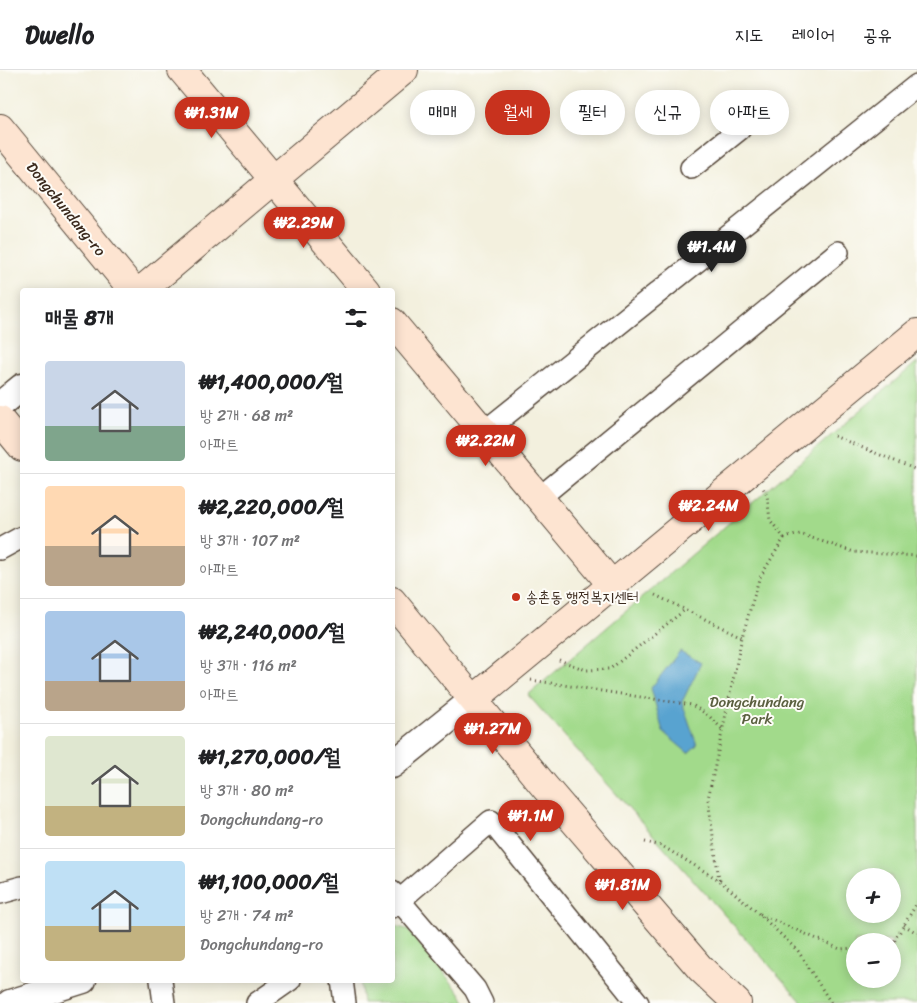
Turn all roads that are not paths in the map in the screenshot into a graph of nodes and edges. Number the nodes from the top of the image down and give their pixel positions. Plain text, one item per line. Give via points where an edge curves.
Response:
1 (182, 70) edge
2 (404, 70) edge
3 (917, 85) edge
4 (0, 128) edge
5 (732, 135) edge
6 (691, 168) dead end
7 (274, 180) junction
8 (838, 252) dead end
9 (131, 288) edge
10 (144, 288) edge
11 (364, 288) edge
12 (395, 326) edge
13 (917, 333) edge
14 (20, 389) edge
15 (0, 405) edge
16 (0, 420) edge
17 (484, 432) junction
18 (20, 445) edge
19 (539, 498) junction
20 (20, 541) edge
21 (0, 549) edge
22 (612, 585) junction
23 (395, 605) edge
24 (474, 699) junction
25 (395, 763) edge
26 (20, 888) edge
27 (0, 894) edge
28 (395, 900) edge
29 (73, 983) edge
30 (161, 983) edge
31 (286, 983) edge
32 (342, 983) edge
33 (10, 1003) edge
34 (164, 1003) edge
35 (257, 1003) edge
36 (345, 1003) edge
37 (482, 1003) edge
38 (638, 1003) edge
39 (737, 1003) edge

1 - 7 main road
2 - 7 main road
3 - 17 street
4 - 9 main road, Dongchundang-ro
5 - 6 street
7 - 10 main road
7 - 11 main road
8 - 19 street
12 - 17 main road
13 - 22 main road
14 - 15 street
16 - 18 main road
17 - 19 main road
19 - 22 main road
20 - 21 street
22 - 24 main road
23 - 24 main road
24 - 25 street
24 - 39 main road via 700,968
26 - 27 street
28 - 37 street via 475,989
28 - 38 street via 491,821
29 - 33 street
30 - 34 street
31 - 35 street
32 - 36 street

